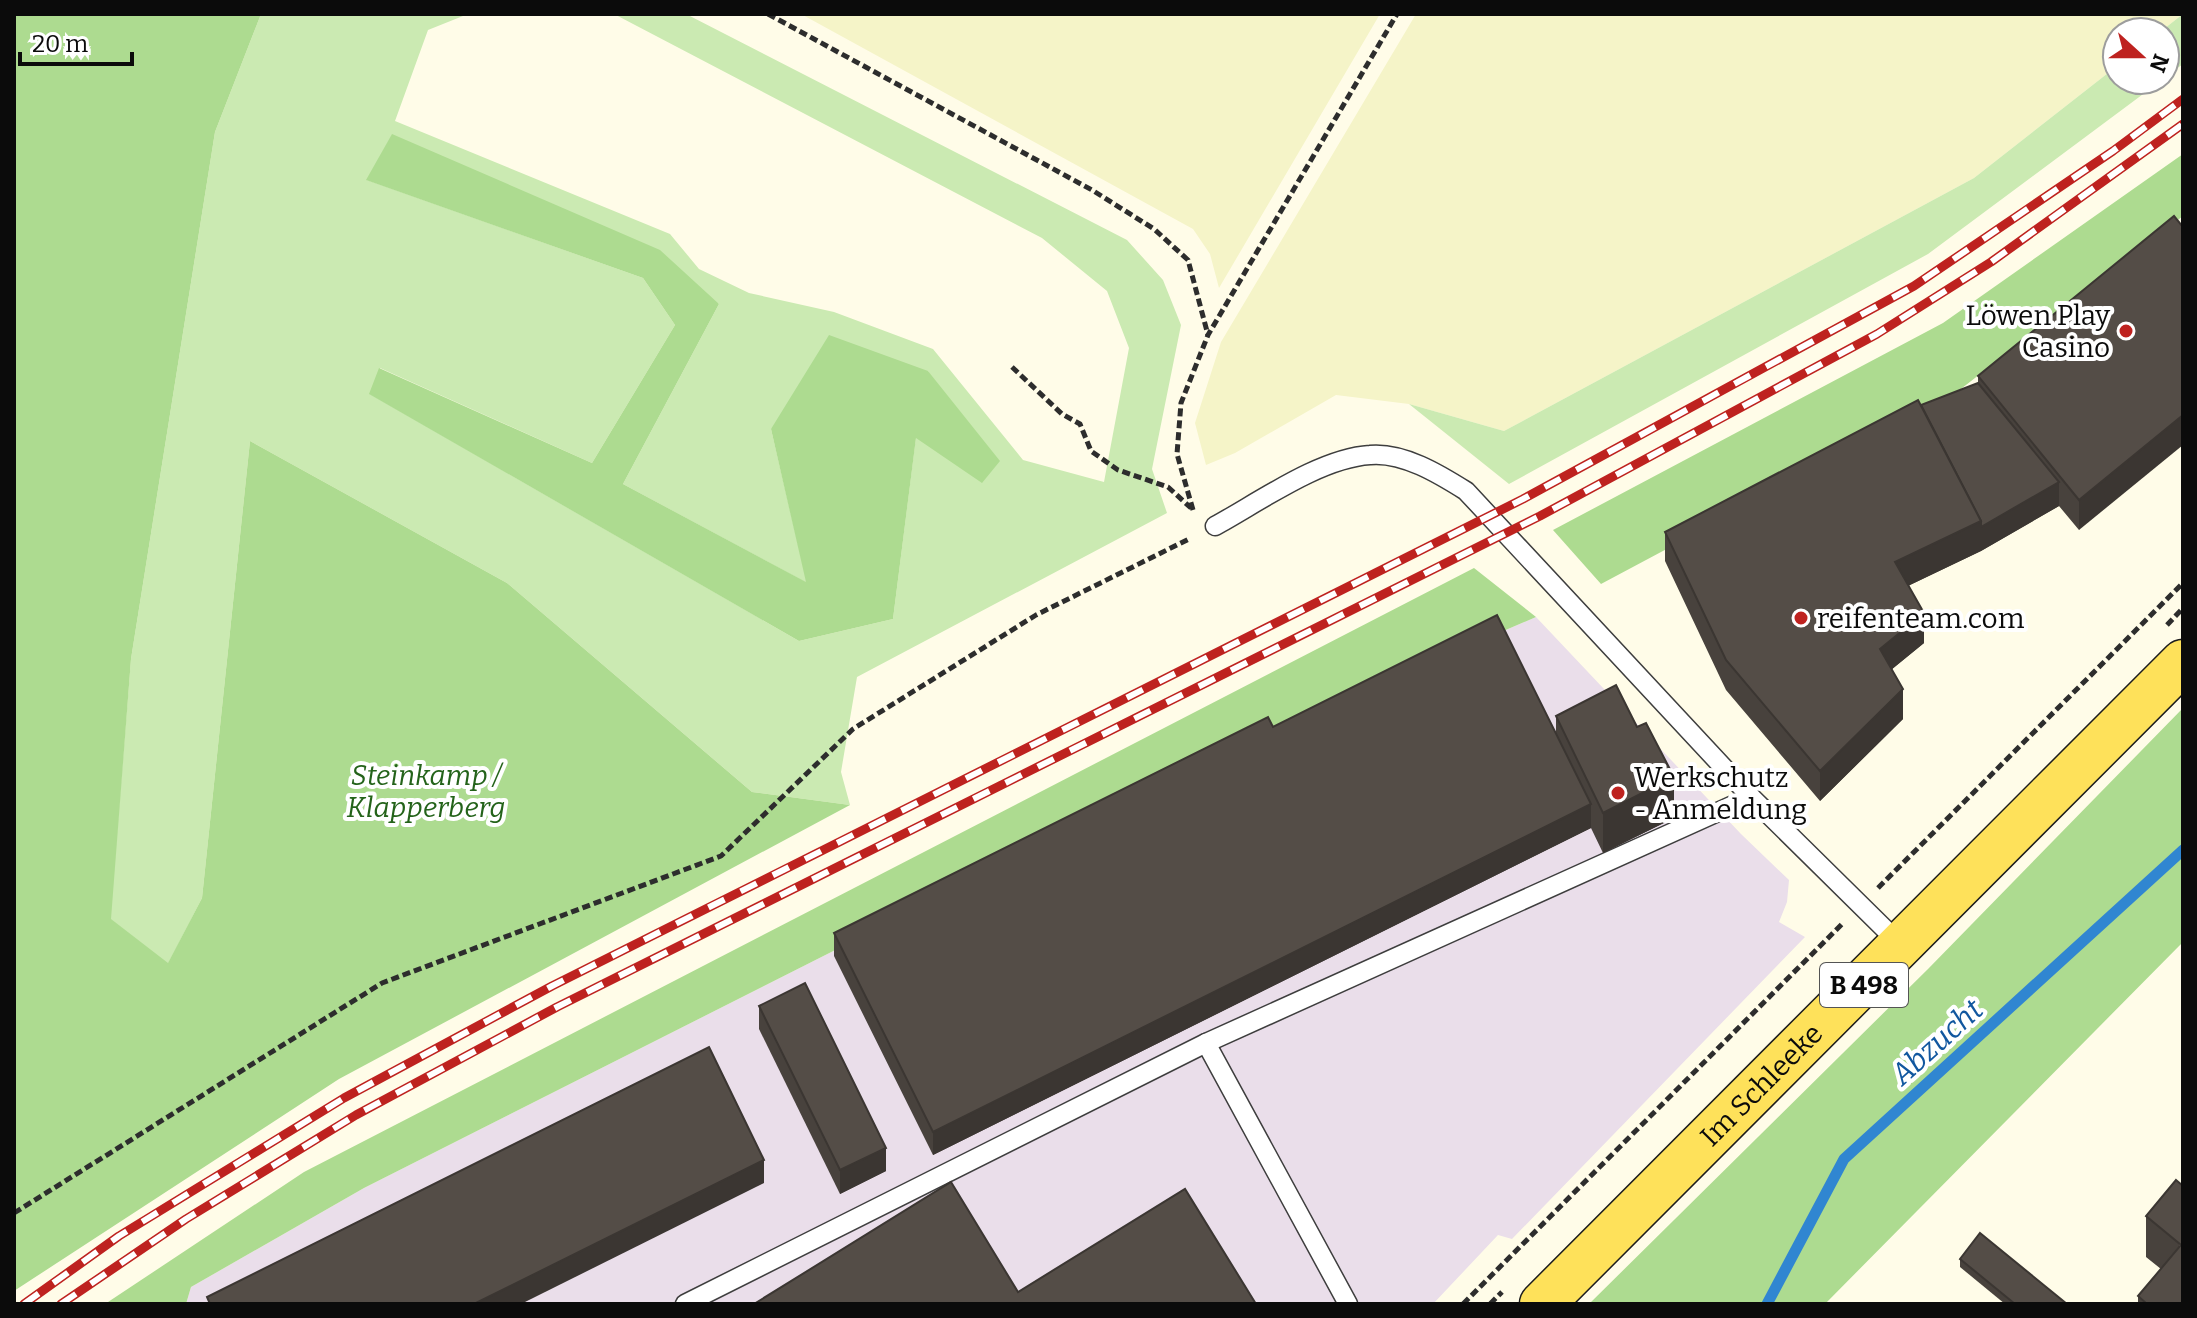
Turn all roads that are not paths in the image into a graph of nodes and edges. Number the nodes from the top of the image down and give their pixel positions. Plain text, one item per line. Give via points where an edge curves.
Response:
1 (1215, 526) road end
2 (2183, 662) edge
3 (1751, 797) junction
4 (1902, 946) junction
5 (1206, 1043) junction
6 (685, 1304) edge
7 (1348, 1304) edge
8 (1542, 1304) edge

1 - 3 lane via 1331,463 1372,454 1439,474 1466,491
2 - 4 main road, Im Schleeke / B 498
3 - 4 lane
3 - 5 lane
4 - 8 main road, Im Schleeke / B 498
5 - 6 lane
5 - 7 lane

